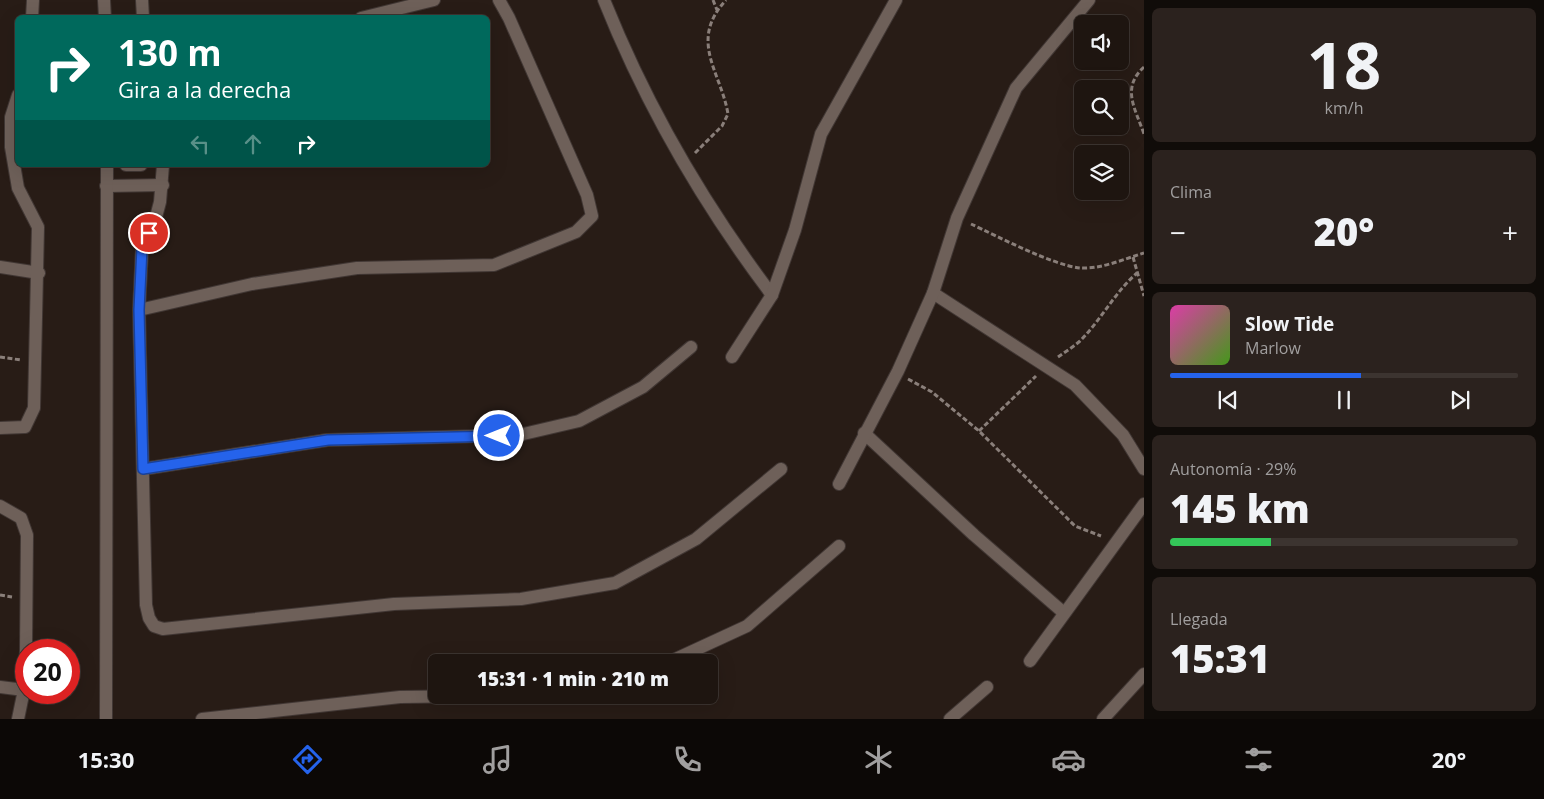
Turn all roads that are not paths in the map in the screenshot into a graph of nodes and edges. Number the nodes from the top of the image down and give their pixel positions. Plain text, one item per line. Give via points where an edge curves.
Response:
1 (33, 0) edge
2 (104, 0) edge
3 (142, 0) edge
4 (434, 0) edge
5 (499, 0) edge
6 (604, 0) edge
7 (896, 0) edge
8 (1089, 0) edge
9 (32, 15) edge
10 (104, 15) edge
11 (143, 15) edge
12 (373, 15) edge
13 (14, 117) edge
14 (14, 147) edge
15 (16, 167) edge
16 (107, 167) edge
17 (163, 167) edge
18 (163, 185) junction
19 (106, 186) junction
20 (0, 267) edge
21 (39, 274) junction
22 (933, 293) junction
23 (772, 295) junction
24 (139, 310) junction
25 (691, 348) dead end
26 (732, 357) dead end
27 (0, 428) edge
28 (864, 433) junction
29 (143, 469) junction
30 (781, 469) dead end
31 (1144, 469) edge
32 (839, 484) dead end
33 (1144, 504) edge
34 (0, 506) edge
35 (839, 546) dead end
36 (1064, 613) junction
37 (26, 639) edge
38 (686, 654) edge
39 (1030, 661) dead end
40 (1144, 674) edge
41 (0, 687) edge
42 (987, 687) dead end
43 (15, 689) edge
44 (428, 697) edge
45 (21, 704) edge
46 (18, 719) edge
47 (106, 719) edge
48 (202, 719) edge
49 (950, 719) edge
50 (1103, 719) edge

1 - 9 street
2 - 10 street
3 - 11 street
4 - 12 street
5 - 24 street via 588,195 592,216 576,232 494,265 357,268 252,284
6 - 23 street via 621,43 684,164 738,250
7 - 23 street via 821,134 795,230
8 - 22 street via 1016,88 957,218
13 - 14 street
15 - 21 street via 18,188 38,228
16 - 19 street
17 - 18 street
18 - 19 street
18 - 24 street via 156,217 142,248
19 - 47 street
20 - 21 street
21 - 27 street via 34,408 25,427
22 - 28 street via 898,371
22 - 31 street via 1075,385 1116,428
23 - 26 street
24 - 29 street
25 - 29 street via 643,387 579,421 519,435 328,440
28 - 32 street
28 - 36 street
29 - 30 street via 146,605 148,618 154,626 163,629 394,604 521,599 615,583 696,539
33 - 36 street
34 - 37 street via 21,518 27,535
35 - 38 street via 747,626
36 - 39 street
40 - 50 street
41 - 43 street
42 - 49 street
44 - 48 street
45 - 46 street

